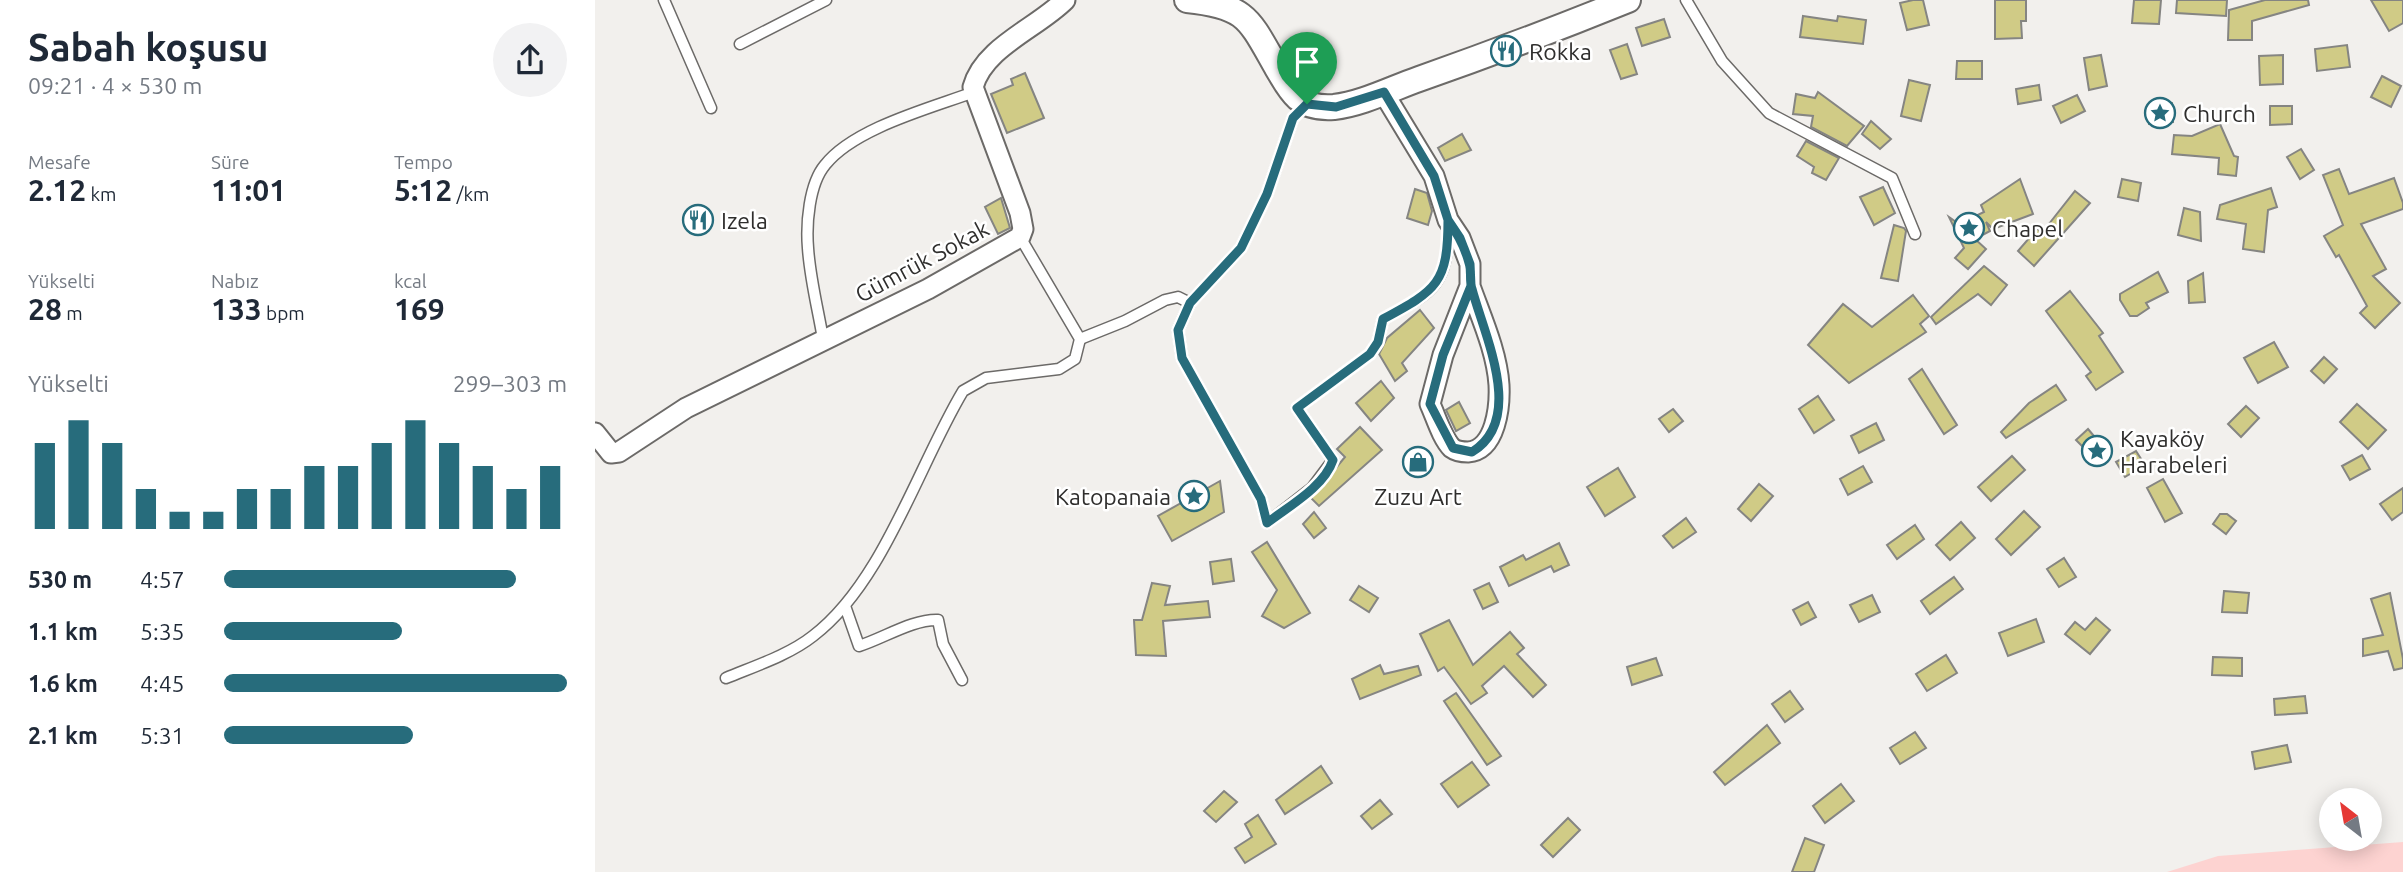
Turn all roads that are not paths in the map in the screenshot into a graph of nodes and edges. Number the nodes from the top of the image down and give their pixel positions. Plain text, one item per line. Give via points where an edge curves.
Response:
1 (664, 0) edge
2 (825, 0) edge
3 (1065, 0) edge
4 (1187, 0) edge
5 (1628, 0) edge
6 (1686, 0) edge
7 (740, 44) dead end
8 (974, 92) junction
9 (1384, 92) junction
10 (1307, 104) junction
11 (711, 108) dead end
12 (1448, 220) junction
13 (1915, 234) dead end
14 (1020, 237) junction
15 (1471, 286) junction
16 (1190, 303) junction
17 (1080, 338) junction
18 (823, 339) junction
19 (595, 433) edge
20 (845, 606) junction
21 (726, 678) dead end
22 (962, 680) dead end

1 - 11 lane
2 - 7 lane
3 - 8 street via 991,56 977,74
4 - 10 street via 1228,8 1251,23 1283,80
5 - 9 street
6 - 13 lane via 1722,61 1769,113 1892,178
8 - 14 street, Gümrük Sokak via 1020,213
8 - 18 lane via 882,127 842,148 824,166 809,213 808,248
9 - 10 street via 1336,107
9 - 12 street via 1434,176
10 - 16 lane via 1293,118 1267,194 1241,248
12 - 15 street via 1470,264
12 - 16 lane via 1446,265 1425,296 1383,319 1370,354 1297,408 1333,460 1307,492 1267,523 1261,499 1182,358 1178,330
14 - 17 lane
14 - 18 street, Gümrük Sokak via 928,289
15 - 15 street via 1443,355 1430,404 1453,448 1461,452 1484,445 1493,433 1499,386
16 - 17 lane via 1178,298 1164,300
17 - 20 lane via 1075,359 1059,369 986,378 963,391 881,549
18 - 19 street, Gümrük Sokak via 686,408 629,446 611,453
20 - 21 lane via 812,637
20 - 22 lane via 859,646 922,619 939,620 943,645

